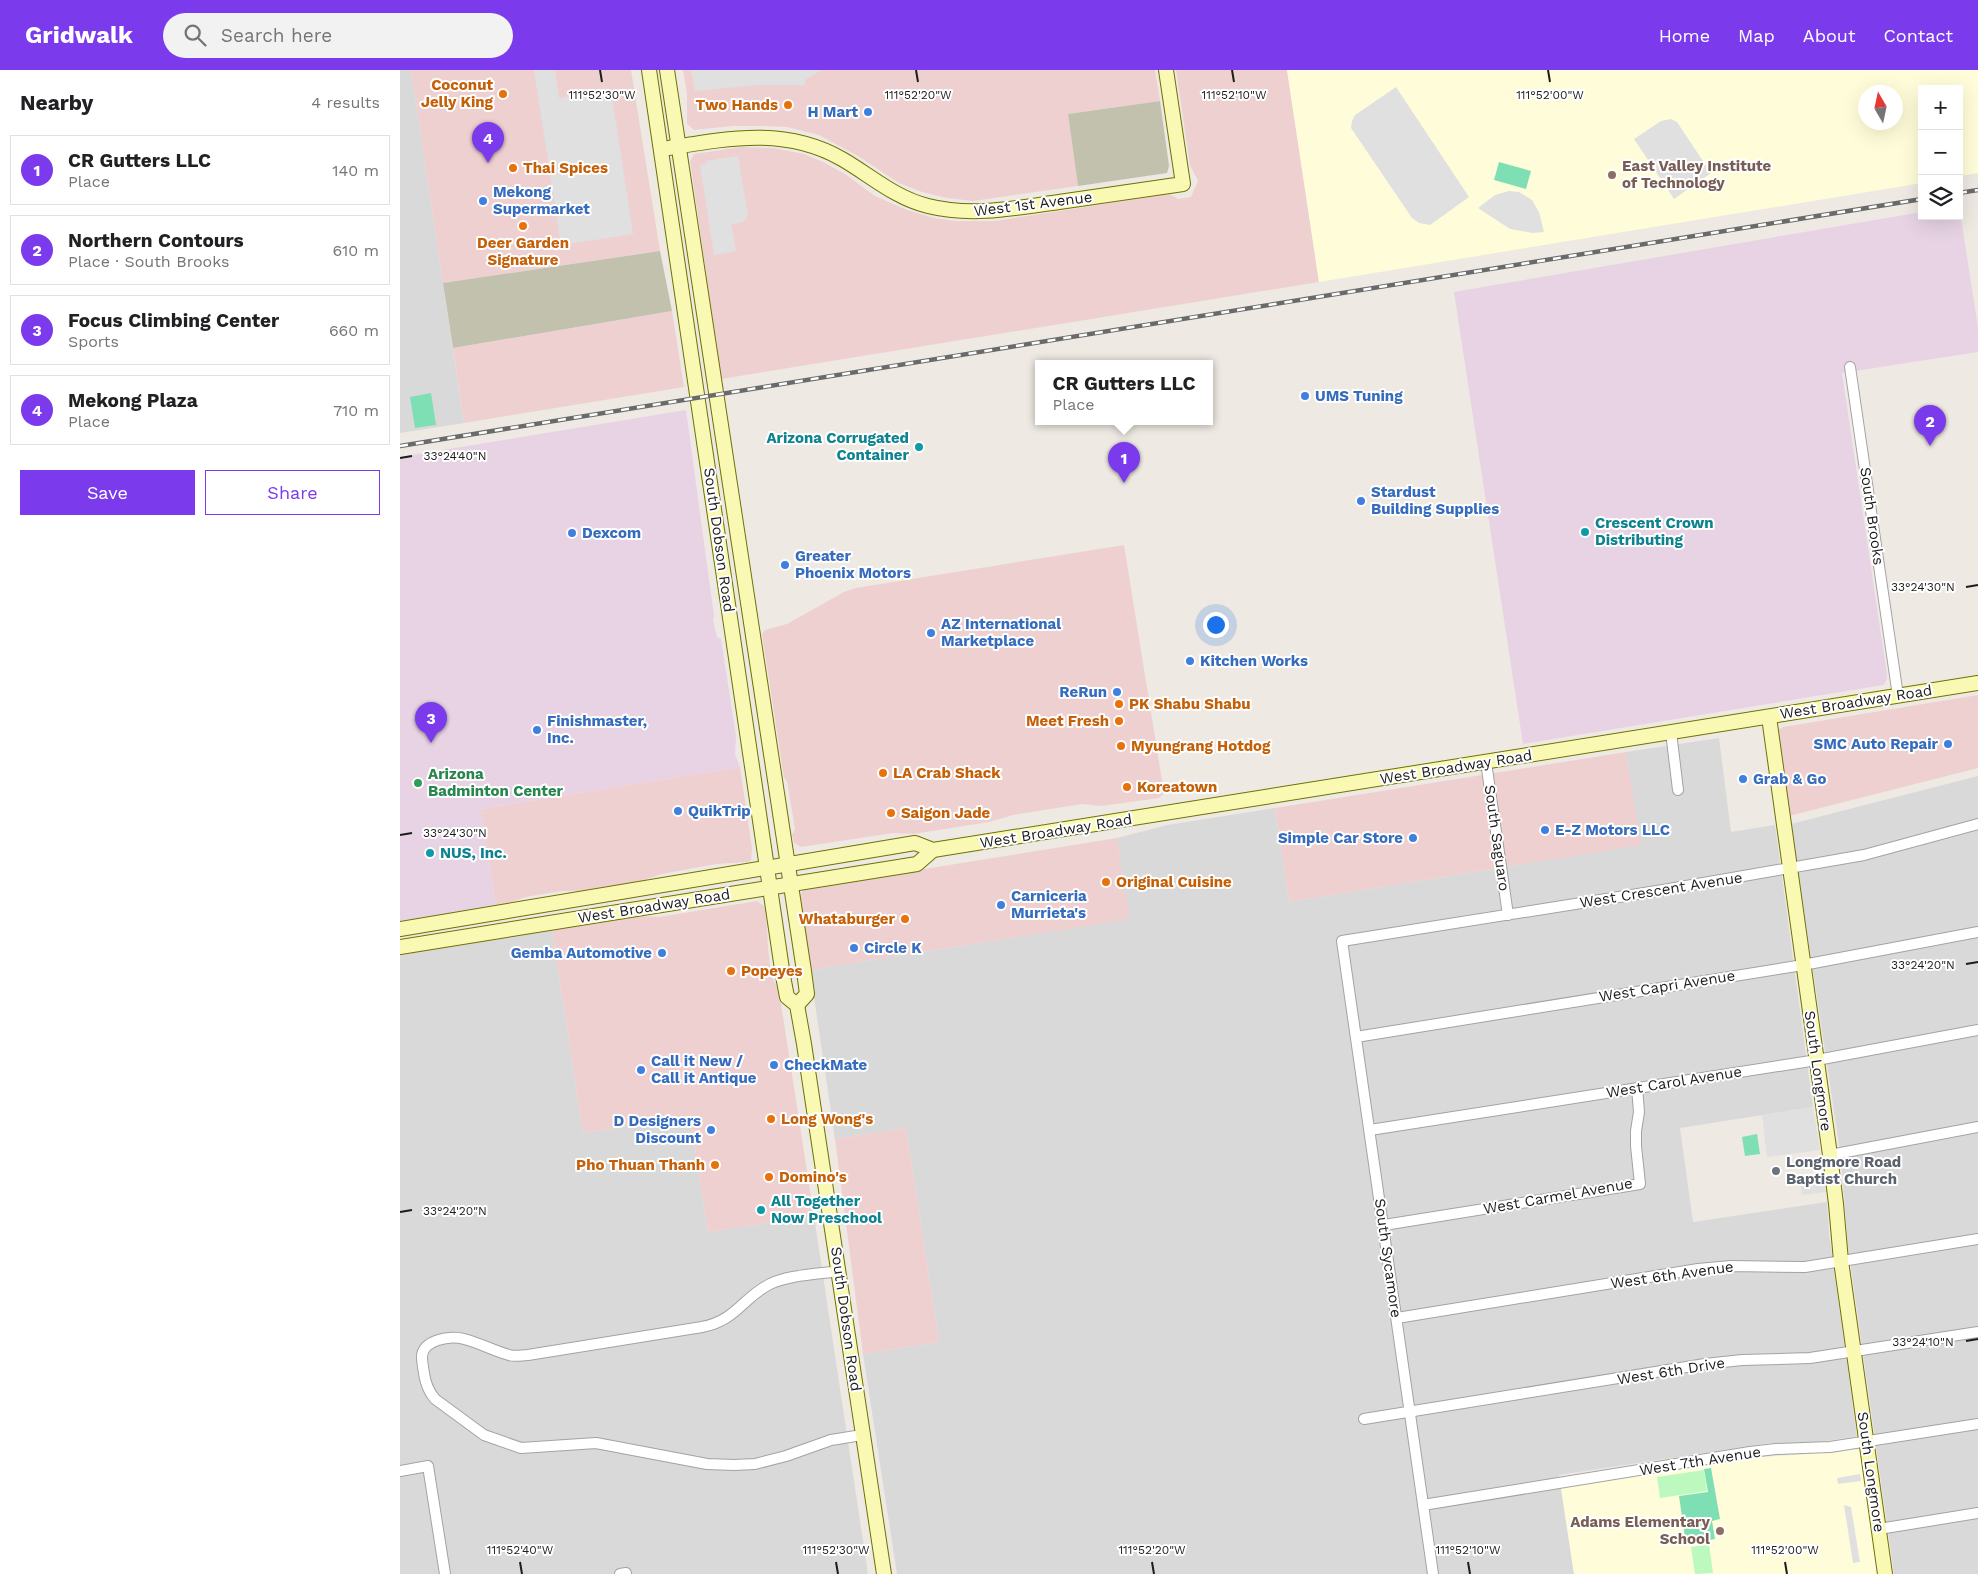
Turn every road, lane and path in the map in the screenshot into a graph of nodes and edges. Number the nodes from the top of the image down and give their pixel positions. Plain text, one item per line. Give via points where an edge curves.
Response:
1 (649, 70) edge
2 (667, 70) edge
3 (1166, 70) edge
4 (678, 146) junction
5 (661, 149) junction
6 (673, 233) junction
7 (696, 265) junction
8 (1850, 367) dead end
9 (1978, 683) edge
10 (1898, 696) junction
11 (1769, 716) junction
12 (1671, 732) junction
13 (1486, 762) junction
14 (1678, 790) dead end
15 (1978, 824) edge
16 (934, 850) junction
17 (787, 864) junction
18 (767, 867) junction
19 (1790, 868) junction
20 (790, 885) junction
21 (770, 888) junction
22 (1508, 915) junction
23 (400, 929) edge
24 (1978, 932) edge
25 (1342, 941) joint
26 (400, 947) edge
27 (1803, 964) junction
28 (797, 1005) junction
29 (1978, 1030) edge
30 (1356, 1037) junction
31 (1817, 1060) junction
32 (1637, 1088) junction
33 (1978, 1128) edge
34 (1370, 1130) junction
35 (1830, 1155) junction
36 (1384, 1224) junction
37 (1978, 1239) edge
38 (1841, 1261) junction
39 (839, 1271) junction
40 (1397, 1318) junction
41 (1978, 1332) edge
42 (1854, 1352) junction
43 (1410, 1412) junction
44 (1364, 1419) dead end
45 (1978, 1424) edge
46 (862, 1435) junction
47 (1867, 1442) junction
48 (400, 1471) edge
49 (1423, 1505) junction
50 (1978, 1513) edge
51 (1879, 1529) junction
52 (445, 1574) edge
53 (884, 1574) edge
54 (1433, 1574) edge
55 (1885, 1574) edge

1 - 5 main road, South Dobson Road
2 - 4 main road, South Dobson Road
3 - 4 main road, West 1st Avenue via 1183,184 964,212 914,202 814,146 748,137
4 - 5 main road, West 1st Avenue
4 - 7 main road, South Dobson Road
5 - 6 main road, South Dobson Road
6 - 7 main road via 682,238 686,255
6 - 18 main road, South Dobson Road
7 - 17 main road, South Dobson Road
8 - 10 street, South Brooks
9 - 10 main road, West Broadway Road
10 - 11 main road, West Broadway Road
11 - 12 main road, West Broadway Road
11 - 19 main road, South Longmore
12 - 13 main road, West Broadway Road
12 - 14 street
13 - 16 main road, West Broadway Road
13 - 22 street, South Saguaro
15 - 19 street, West Crescent Avenue via 1864,855
16 - 17 main road, West Broadway Road via 915,844
16 - 20 main road, West Broadway Road via 917,864
17 - 18 main road, West Broadway Road
17 - 20 main road, South Dobson Road
18 - 21 main road, South Dobson Road
18 - 23 main road, West Broadway Road
19 - 22 street, West Crescent Avenue
19 - 27 main road, South Longmore
20 - 21 main road, West Broadway Road
20 - 28 main road, South Dobson Road via 807,994
21 - 26 main road, West Broadway Road
21 - 28 main road, South Dobson Road via 787,997
22 - 25 street, West Crescent Avenue
24 - 27 street, West Capri Avenue
25 - 30 street, South Sycamore
27 - 30 street, West Capri Avenue
27 - 31 main road, South Longmore
28 - 39 main road, South Dobson Road
29 - 31 street, West Carol Avenue
30 - 34 street, South Sycamore
31 - 32 street, West Carol Avenue
31 - 35 main road, South Longmore
32 - 34 street, West Carol Avenue
32 - 36 street, West Carmel Avenue via 1636,1146 1640,1184
33 - 35 street
34 - 36 street, South Sycamore
35 - 38 main road, South Longmore
36 - 40 street, South Sycamore
37 - 38 street, West 6th Avenue
38 - 40 street, West 6th Avenue via 1805,1267 1698,1269
38 - 42 main road, South Longmore
39 - 46 main road, South Dobson Road
39 - 46 street via 778,1280 759,1291 729,1318 717,1324 682,1331 512,1356 459,1338 431,1342 421,1354 425,1381 437,1400 484,1435 521,1448 596,1442 707,1464 734,1466 755,1464 831,1440
40 - 43 street, South Sycamore
41 - 42 street, West 6th Drive
42 - 43 street, West 6th Drive via 1705,1364
42 - 47 main road, South Longmore
43 - 44 street, West 6th Drive
43 - 49 street, South Sycamore
45 - 47 street, West 7th Avenue
46 - 53 main road, South Dobson Road
47 - 49 street, West 7th Avenue via 1750,1452
47 - 51 main road, South Longmore
48 - 52 street via 428,1466
49 - 54 street, South Sycamore
50 - 51 street
51 - 55 main road, South Longmore

